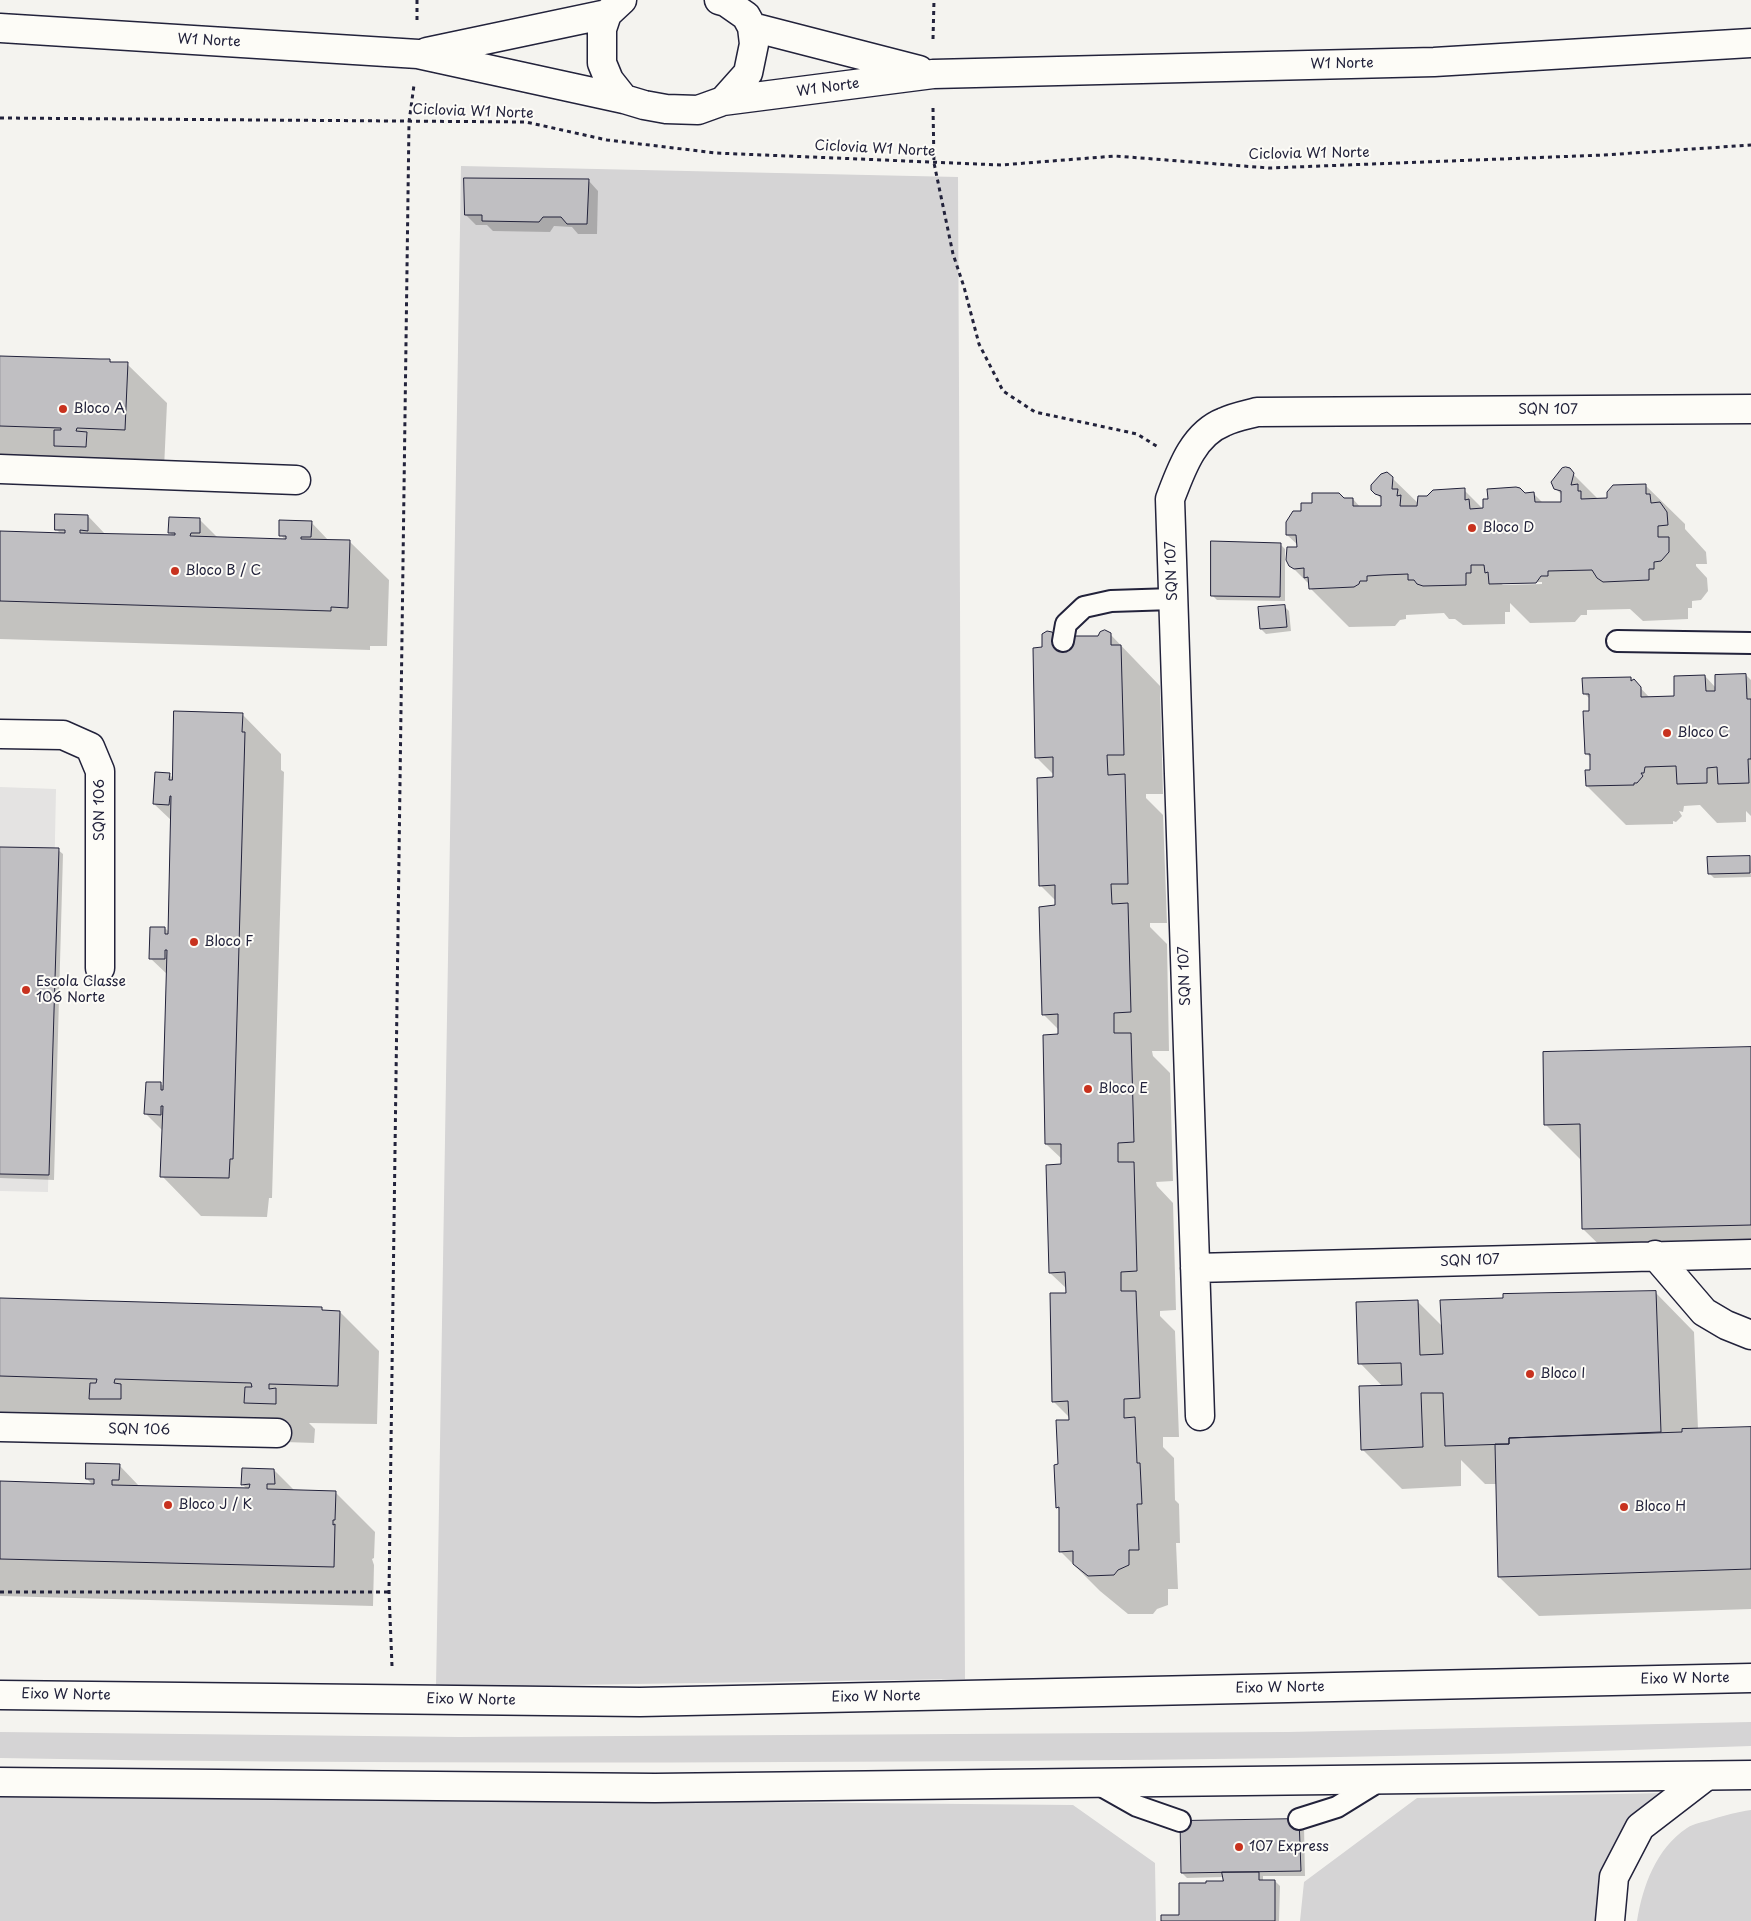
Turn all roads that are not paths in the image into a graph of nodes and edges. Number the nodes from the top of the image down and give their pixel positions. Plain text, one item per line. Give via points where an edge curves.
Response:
1 (724, 1) edge
2 (614, 7) edge
3 (752, 27) junction
4 (0, 28) edge
5 (1751, 43) edge
6 (418, 54) junction
7 (933, 74) junction
8 (624, 98) junction
9 (723, 101) junction
10 (1751, 409) edge
11 (0, 468) edge
12 (296, 480) dead end
13 (1173, 599) junction
14 (1063, 641) dead end
15 (1617, 641) dead end
16 (1751, 643) edge
17 (0, 734) edge
18 (100, 968) dead end
19 (1751, 1254) edge
20 (1655, 1255) junction
21 (1195, 1268) junction
22 (1751, 1336) edge
23 (1200, 1416) dead end
24 (0, 1427) edge
25 (277, 1433) dead end
26 (1751, 1678) edge
27 (0, 1695) edge
28 (1751, 1775) edge
29 (1705, 1777) junction
30 (1379, 1780) junction
31 (0, 1782) edge
32 (1098, 1784) junction
33 (1298, 1819) dead end
34 (1180, 1821) dead end
35 (1610, 1921) edge

1 - 3 main road via 746,16
2 - 6 main road, W1 Norte
2 - 8 main road via 602,29 602,62 609,80
3 - 7 main road, W1 Norte
3 - 9 main road via 754,44 748,73
4 - 6 main road, W1 Norte
5 - 7 main road, W1 Norte via 1434,62
6 - 8 main road, W1 Norte
7 - 9 main road, W1 Norte
8 - 9 main road, W1 Norte via 644,105 698,110
10 - 13 main road, SQN 107 via 1257,412 1222,422 1202,438 1184,464 1170,498
11 - 12 main road
13 - 14 lane via 1111,601 1084,607 1066,624
13 - 21 main road, SQN 107
15 - 16 lane
17 - 18 main road, SQN 106 via 63,735 90,747 100,771
19 - 20 main road, SQN 107
20 - 21 main road, SQN 107
20 - 22 main road via 1704,1312
21 - 23 main road, SQN 107
24 - 25 main road, SQN 106
26 - 27 main road, Eixo W Norte via 640,1702
28 - 29 main road
29 - 30 main road
29 - 35 main road via 1640,1827 1614,1878
30 - 32 main road
30 - 33 lane via 1337,1807
31 - 32 main road via 645,1788
32 - 34 lane via 1137,1806

